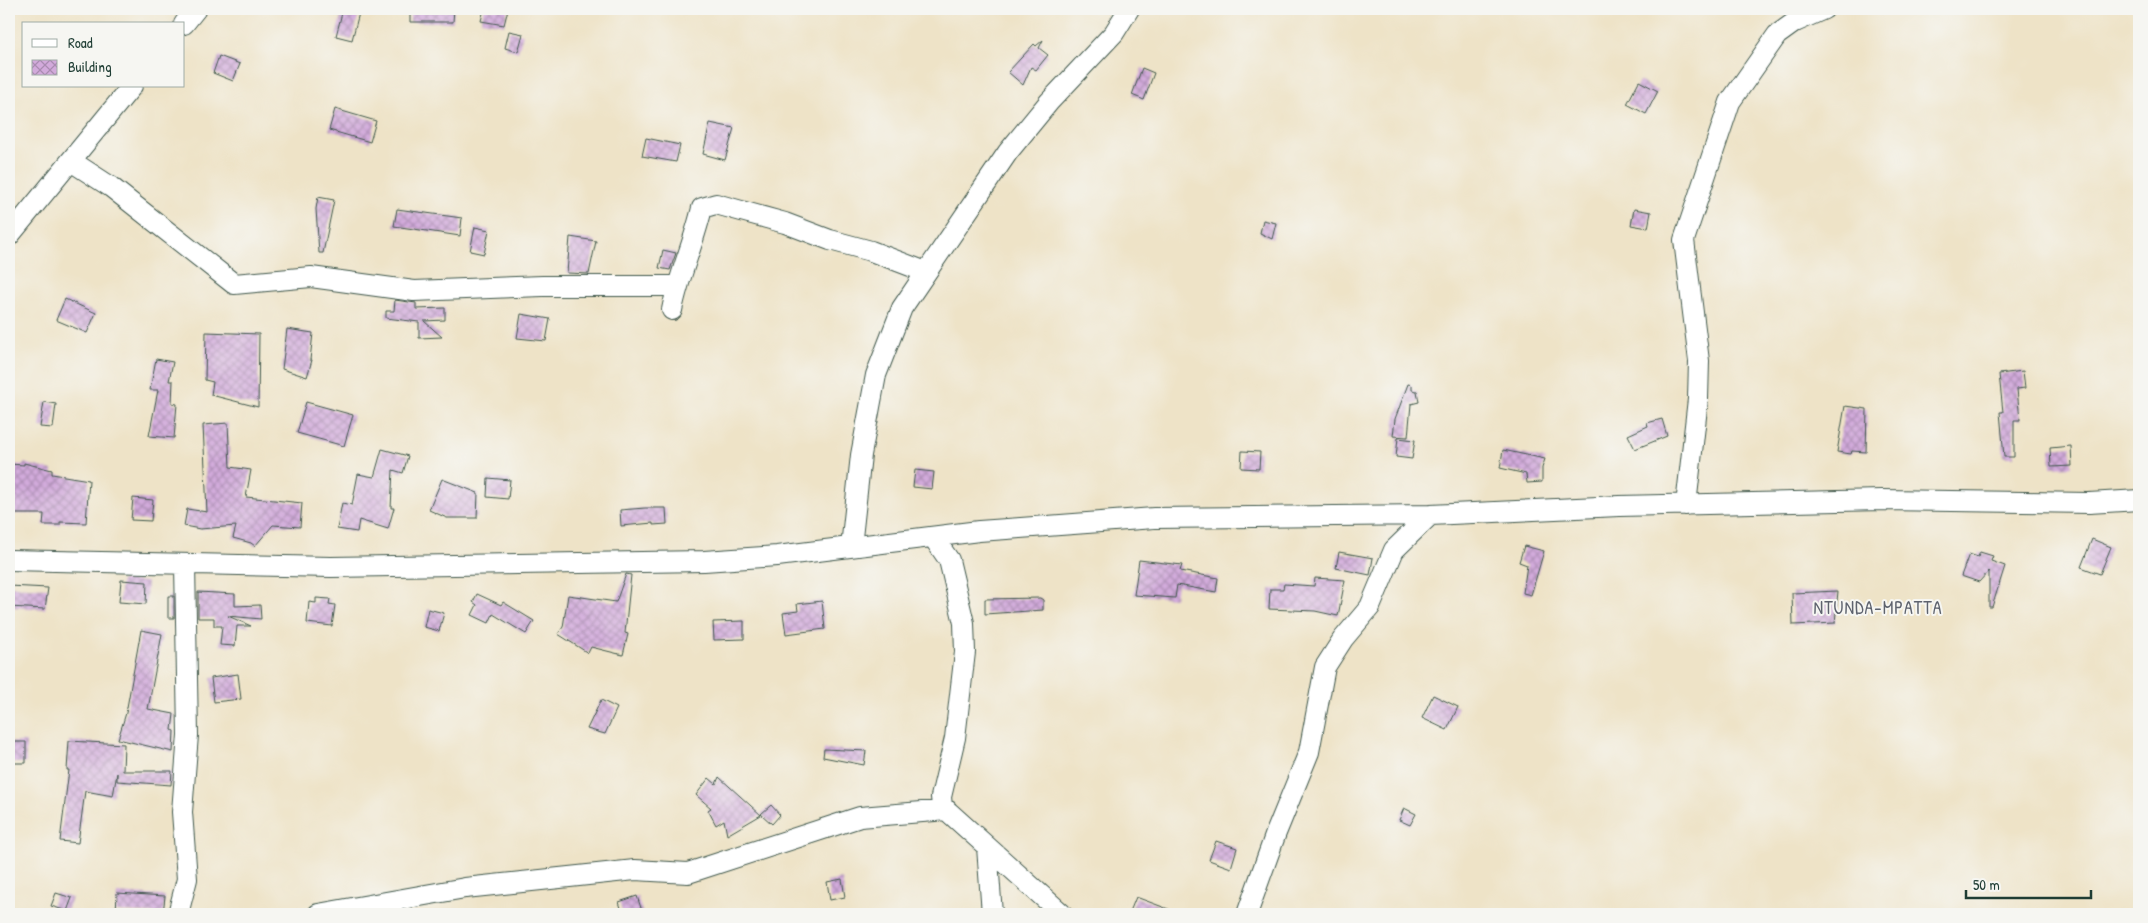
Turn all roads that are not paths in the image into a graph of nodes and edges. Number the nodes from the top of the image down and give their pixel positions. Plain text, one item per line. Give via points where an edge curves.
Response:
1 (196, 9) edge
2 (1129, 9) edge
3 (1824, 9) edge
4 (185, 23) edge
5 (130, 88) edge
6 (71, 161) junction
7 (9, 236) edge
8 (926, 272) junction
9 (677, 286) junction
10 (672, 310) dead end
11 (2139, 500) edge
12 (1686, 505) junction
13 (1430, 515) junction
14 (933, 537) junction
15 (852, 547) junction
16 (9, 560) edge
17 (186, 564) junction
18 (946, 810) junction
19 (987, 847) junction
20 (178, 914) edge
21 (318, 914) edge
22 (992, 914) edge
23 (1062, 914) edge
24 (1247, 914) edge

1 - 4 street
2 - 8 street via 1114,33 1049,102 1008,152
3 - 12 street via 1777,35 1730,102 1684,240 1699,361
5 - 6 street
6 - 7 street
6 - 9 street via 111,187 234,284 311,277 414,291 543,286
8 - 9 street via 871,251 716,204 702,208
8 - 15 street via 902,308 876,376 861,456
9 - 10 street
11 - 12 street via 2089,503 1882,500
12 - 13 street
13 - 14 street via 1154,518
13 - 24 street via 1394,550 1370,608 1343,638 1325,666 1309,752
14 - 15 street
14 - 18 street via 949,560 964,623 965,652 955,738 941,798
15 - 17 street via 704,561 331,567
16 - 17 street
17 - 20 street via 188,735 182,812 187,878
18 - 19 street
18 - 21 street via 860,817 688,873 635,870 465,888
19 - 22 street
19 - 23 street

